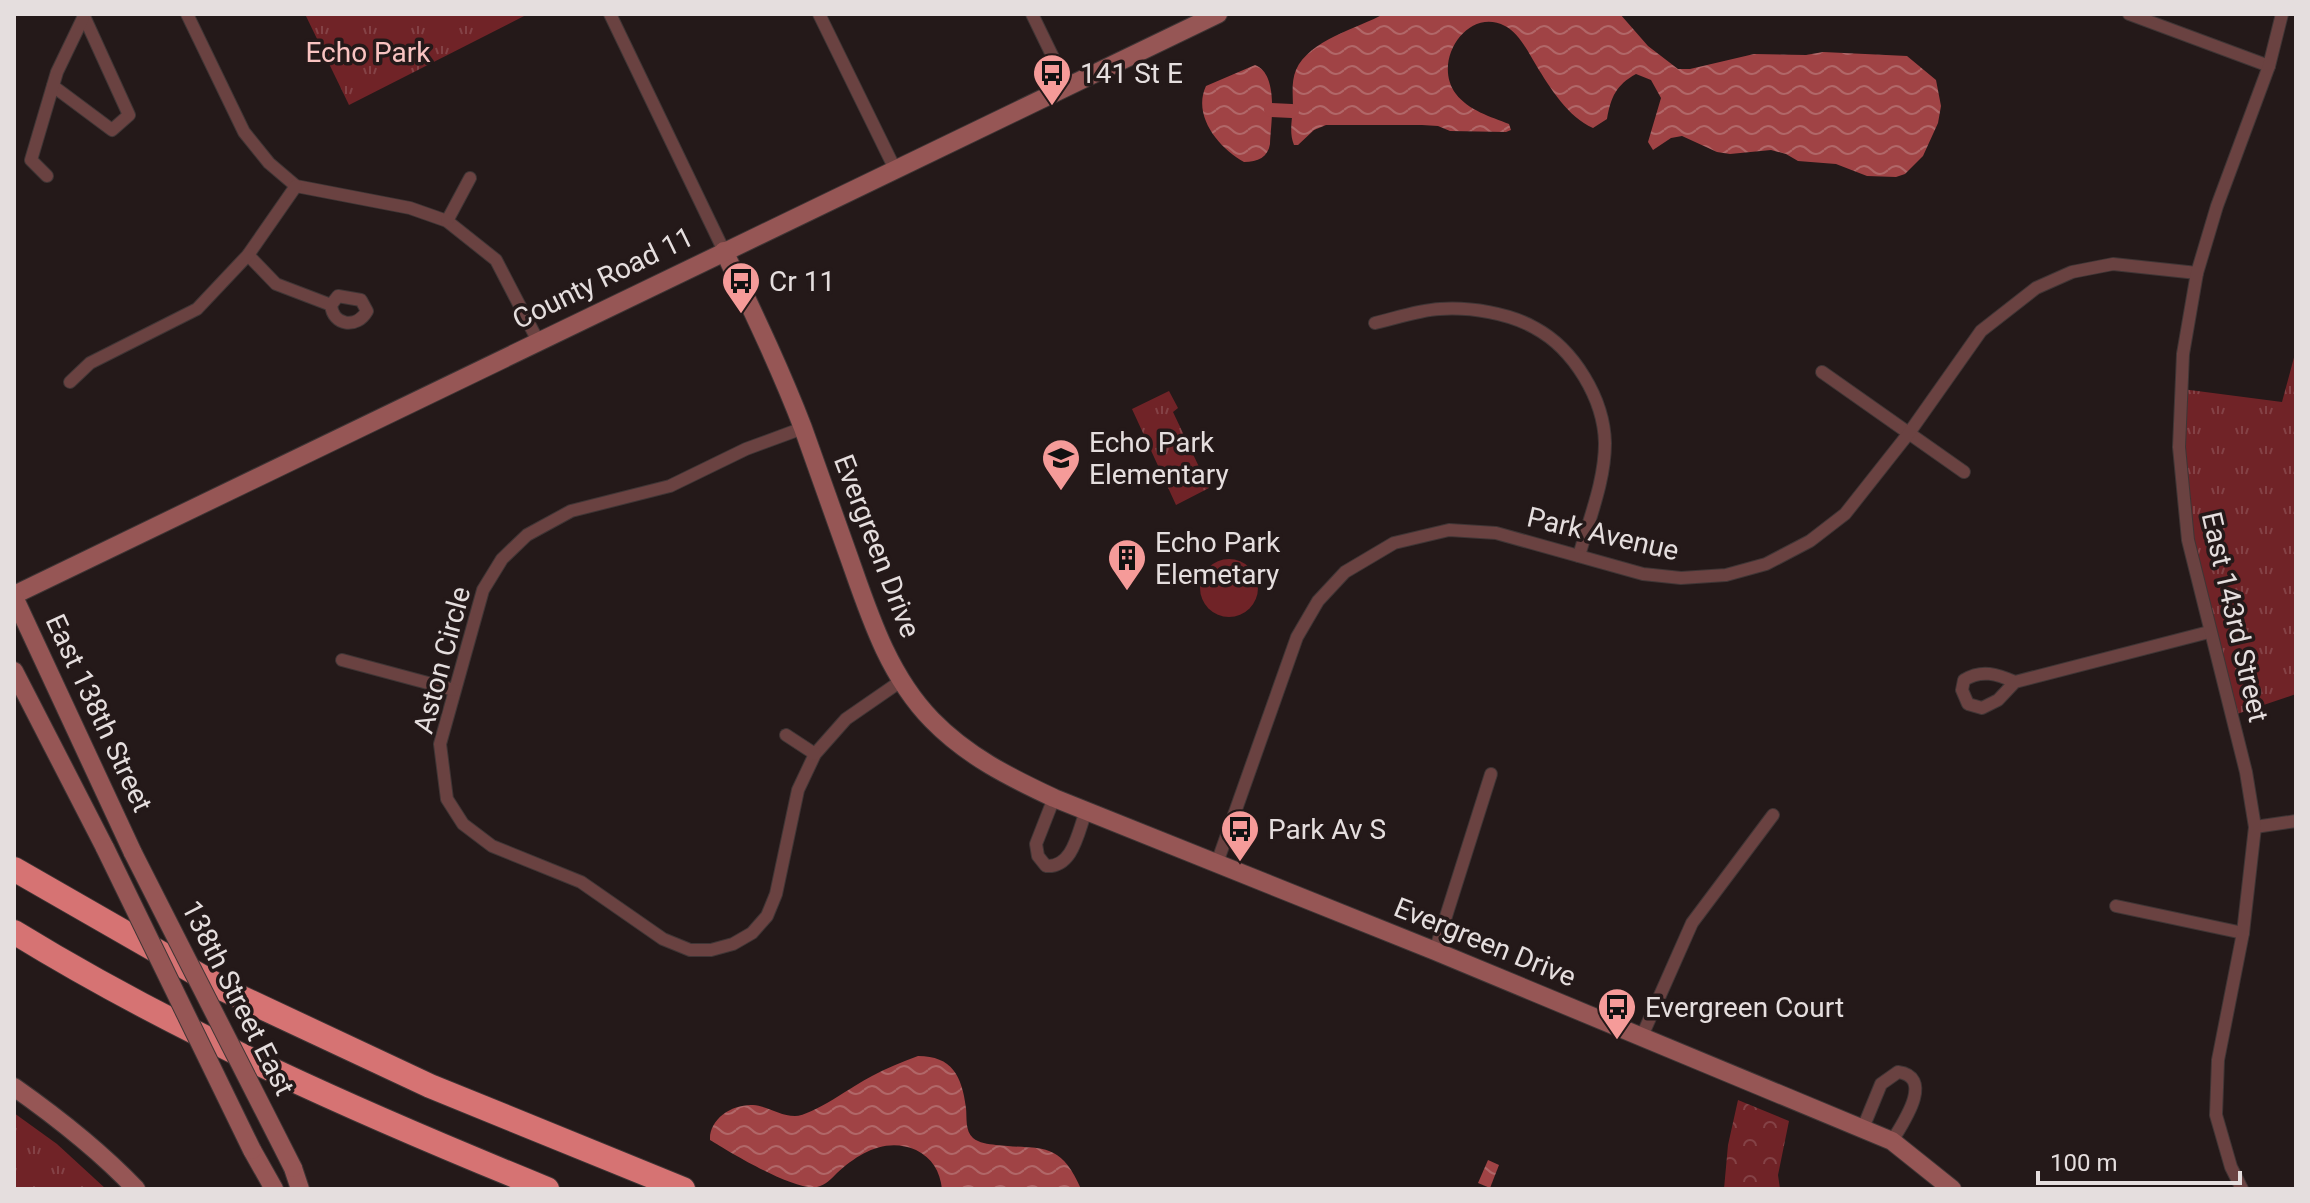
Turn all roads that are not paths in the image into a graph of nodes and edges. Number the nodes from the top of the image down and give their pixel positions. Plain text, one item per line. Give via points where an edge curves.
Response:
1 (187, 14) edge
2 (610, 14) edge
3 (819, 14) edge
4 (1032, 14) edge
5 (1218, 14) edge
6 (2129, 14) edge
7 (2282, 14) edge
8 (83, 16) edge
9 (2269, 66) junction
10 (53, 86) junction
11 (1067, 86) junction
12 (895, 169) junction
13 (47, 176) dead end
14 (470, 178) dead end
15 (296, 186) junction
16 (447, 221) junction
17 (724, 251) junction
18 (248, 255) junction
19 (2197, 273) junction
20 (331, 305) dead end
21 (1375, 323) dead end
22 (538, 341) junction
23 (1822, 372) dead end
24 (70, 382) dead end
25 (803, 428) junction
26 (1909, 433) junction
27 (1964, 472) dead end
28 (1579, 556) junction
29 (14, 596) edge
30 (2209, 632) junction
31 (342, 660) dead end
32 (14, 671) edge
33 (901, 681) junction
34 (2015, 682) dead end
35 (454, 690) junction
36 (786, 735) dead end
37 (815, 754) junction
38 (1491, 774) dead end
39 (1054, 798) junction
40 (1086, 811) junction
41 (1773, 815) dead end
42 (2296, 821) edge
43 (2255, 827) junction
44 (105, 848) joint
45 (133, 853) joint
46 (1217, 863) junction
47 (14, 869) edge
48 (2116, 906) dead end
49 (14, 932) edge
50 (2243, 933) junction
51 (1435, 951) junction
52 (1642, 1036) junction
53 (14, 1087) edge
54 (1863, 1128) junction
55 (1892, 1141) junction
56 (136, 1189) edge
57 (274, 1189) edge
58 (300, 1189) edge
59 (547, 1189) edge
60 (683, 1189) edge
61 (1952, 1189) edge
62 (2242, 1189) edge

1 - 15 street via 244,132
2 - 17 street
3 - 12 street
4 - 11 street
5 - 11 street, County Road 11
6 - 9 street
7 - 9 street, East 143rd Street
8 - 10 street
8 - 10 street via 129,115 112,130
9 - 19 street, East 143rd Street
10 - 13 street via 31,160
11 - 12 street, County Road 11
12 - 17 street, County Road 11
14 - 16 street
15 - 16 street via 410,208
15 - 18 street
16 - 22 street via 496,260
17 - 22 street, County Road 11
17 - 25 street, Evergreen Drive
18 - 20 street via 276,284
18 - 24 street via 197,309 90,363
19 - 26 street, Park Avenue via 2113,264 2072,272 2036,288 1981,331
19 - 30 street, East 143rd Street via 2183,354 2179,447 2188,540
21 - 28 street via 1440,309 1494,313 1536,328 1572,358 1596,398 1605,441 1602,476
22 - 29 street, County Road 11
23 - 26 street
25 - 33 street, Evergreen Drive via 875,631
25 - 35 street, Aston Circle via 670,486 571,511 527,535 502,559 483,590
26 - 27 street
26 - 28 street, Park Avenue via 1845,514 1810,541 1766,564 1726,575 1681,578 1643,574
28 - 46 street, Park Avenue via 1496,533 1449,530 1394,543 1345,572 1318,601 1297,637
29 - 45 street, East 138th Street
30 - 34 street
30 - 43 street, East 143rd Street
31 - 35 street
32 - 44 street, East 138th Street
33 - 37 street, Aston Circle via 846,719
33 - 39 street, Evergreen Drive via 932,720 971,754
35 - 37 street, Aston Circle via 440,744 447,799 463,824 492,846 581,882 663,939 690,950 733,944 767,916 798,790
36 - 37 street
38 - 51 street
39 - 40 street, Evergreen Drive
39 - 40 street via 1036,844 1046,866 1068,860
40 - 46 street, Evergreen Drive
41 - 52 street via 1692,923
42 - 43 street
43 - 50 street, East 143rd Street
44 - 57 street, 138th Street East, bridge
45 - 58 street, 138th Street East, bridge
46 - 51 street, Evergreen Drive
47 - 60 highway via 225,990 430,1086
48 - 50 street
49 - 59 highway via 209,1040
50 - 62 street, East 143rd Street via 2218,1060 2216,1115
51 - 52 street, Evergreen Drive
52 - 54 street, Evergreen Drive
53 - 56 street via 65,1123
54 - 55 street, Evergreen Drive
54 - 55 street via 1881,1084 1898,1072 1907,1073 1916,1090
55 - 61 street, Evergreen Drive

